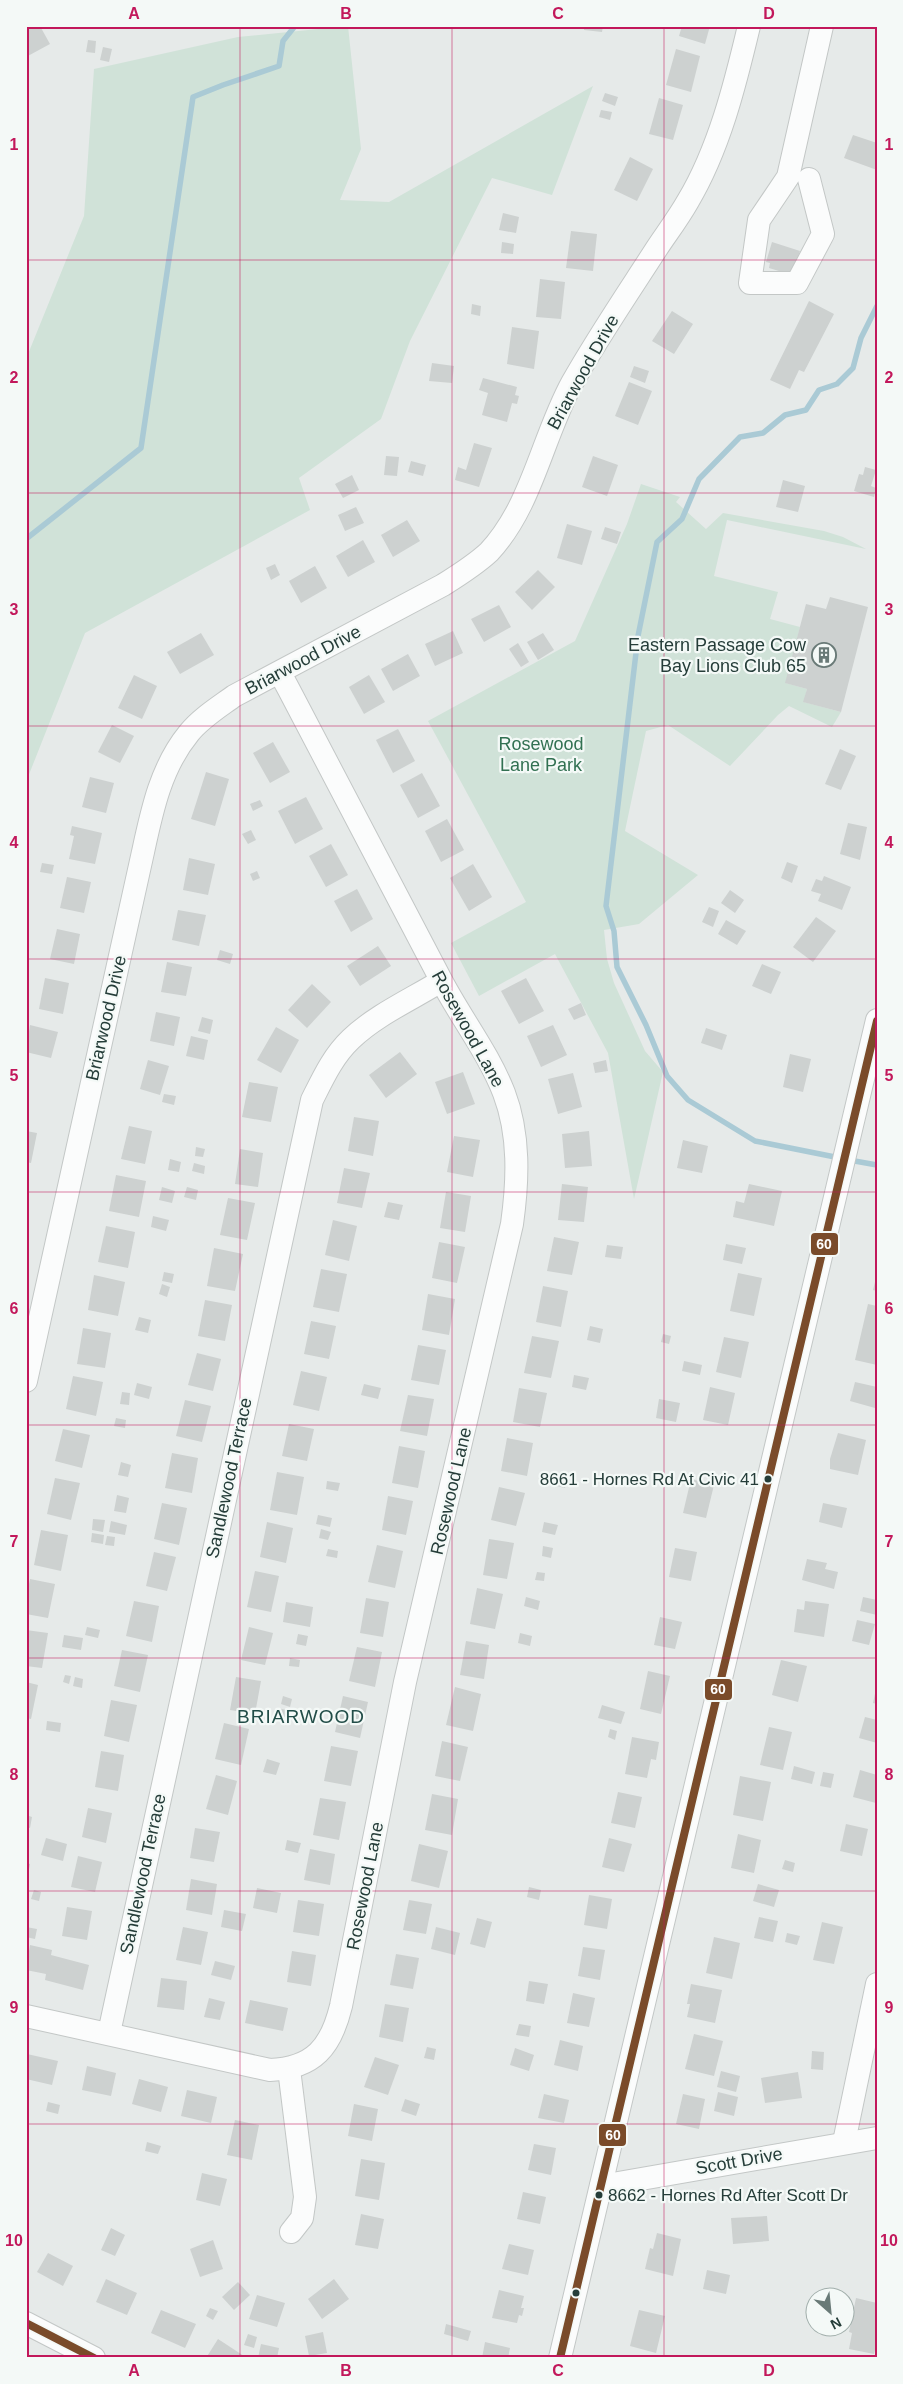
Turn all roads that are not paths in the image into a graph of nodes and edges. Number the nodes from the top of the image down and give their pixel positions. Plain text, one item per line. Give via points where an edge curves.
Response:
1 (749, 26) edge
2 (822, 26) edge
3 (809, 179) dead end
4 (280, 673) junction
5 (441, 981) junction
6 (877, 1020) edge
7 (26, 1381) edge
8 (877, 1984) edge
9 (26, 2016) edge
10 (109, 2033) junction
11 (289, 2069) junction
12 (877, 2138) edge
13 (844, 2142) junction
14 (601, 2186) junction
15 (291, 2232) dead end
16 (26, 2323) edge
17 (94, 2358) edge
18 (560, 2358) edge

1 - 4 street, Briarwood Drive via 720,127 689,201 572,385 548,433 528,491 501,536 470,569
2 - 3 street via 788,177 759,220 750,283 798,283 823,234
4 - 5 street, Rosewood Lane
4 - 7 street, Briarwood Drive via 234,696 195,727 177,751 158,791
5 - 10 street, Sandlewood Terrace via 351,1039 327,1070 312,1100
5 - 11 street, Rosewood Lane via 490,1063 506,1102 517,1165 512,1224 405,1682 336,2029 322,2050
6 - 14 street
8 - 13 street
9 - 10 street
10 - 11 street via 270,2070
11 - 15 street via 304,2197 302,2218
12 - 13 street, Scott Drive
13 - 14 street, Scott Drive
14 - 18 street
16 - 17 street

